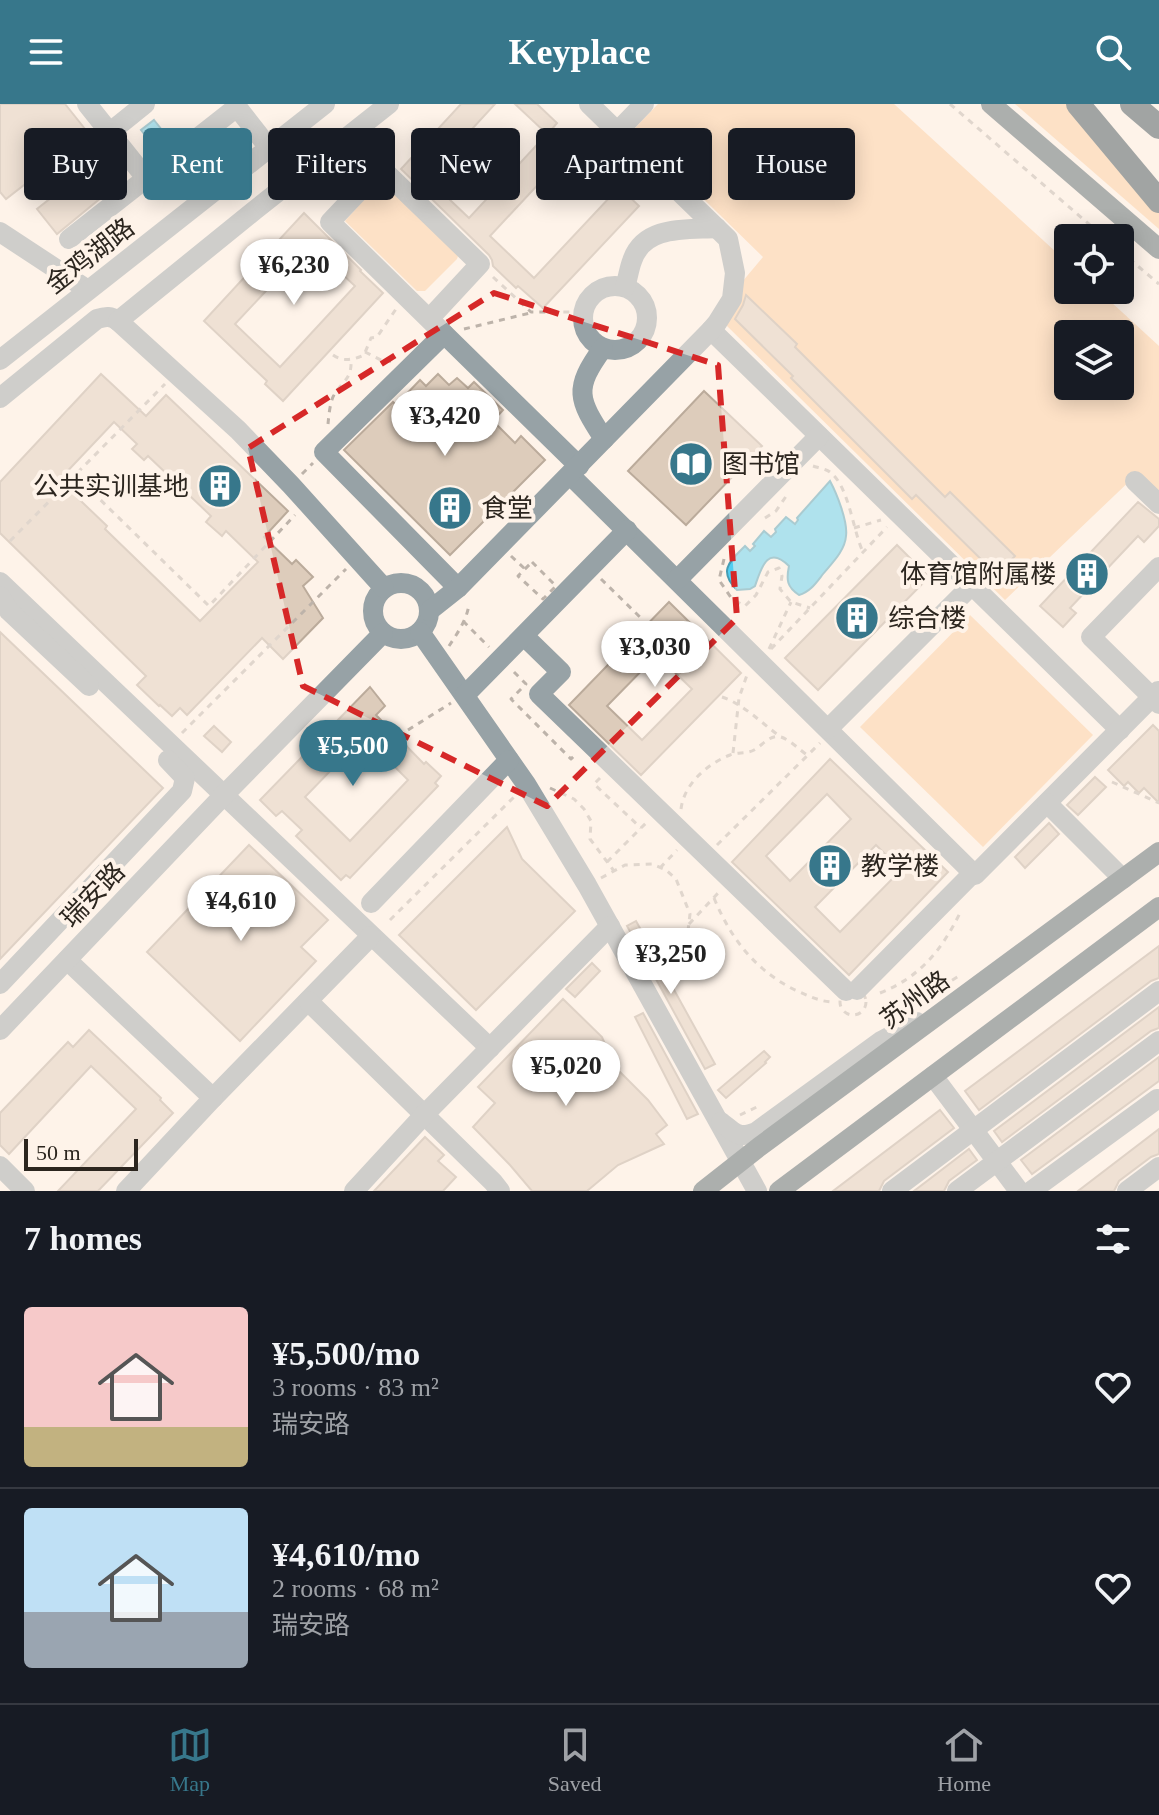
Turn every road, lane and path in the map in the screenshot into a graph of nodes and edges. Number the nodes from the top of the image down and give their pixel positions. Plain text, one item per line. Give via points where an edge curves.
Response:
1 (87, 104) edge
2 (145, 104) edge
3 (325, 104) edge
4 (389, 104) edge
5 (589, 104) edge
6 (644, 104) edge
7 (950, 104) edge
8 (991, 104) edge
9 (1078, 104) edge
10 (1132, 104) edge
11 (236, 105) edge
12 (1159, 127) edge
13 (105, 128) edge
14 (115, 128) edge
15 (208, 128) edge
16 (294, 128) edge
17 (613, 128) edge
18 (621, 128) edge
19 (268, 147) edge
20 (268, 149) edge
21 (127, 155) edge
22 (143, 174) edge
23 (143, 180) edge
24 (688, 200) edge
25 (1159, 201) edge
26 (1089, 224) edge
27 (717, 228) junction
28 (0, 232) edge
29 (69, 239) dead end
30 (1159, 249) edge
31 (1134, 263) edge
32 (480, 264) junction
33 (1159, 284) edge
34 (625, 287) junction
35 (88, 290) junction
36 (406, 297) junction
37 (531, 312) junction
38 (583, 312) junction
39 (429, 319) junction
40 (118, 321) junction
41 (711, 330) junction
42 (444, 334) junction
43 (603, 348) junction
44 (365, 352) junction
45 (333, 355) dead end
46 (351, 359) junction
47 (0, 360) edge
48 (394, 362) dead end
49 (176, 372) junction
50 (0, 398) edge
51 (328, 428) dead end
52 (819, 436) junction
53 (604, 439) junction
54 (324, 452) junction
55 (574, 470) junction
56 (803, 472) dead end
57 (75, 475) junction
58 (1135, 481) dead end
59 (291, 485) junction
60 (792, 487) dead end
61 (307, 502) junction
62 (1159, 504) edge
63 (900, 514) junction
64 (758, 522) dead end
65 (854, 528) junction
66 (627, 530) junction
67 (10, 541) dead end
68 (728, 550) dead end
69 (863, 552) junction
70 (357, 558) junction
71 (1159, 567) edge
72 (589, 568) junction
73 (518, 576) joint
74 (677, 580) junction
75 (0, 582) edge
76 (972, 585) junction
77 (384, 588) junction
78 (458, 588) junction
79 (791, 602) junction
80 (810, 608) junction
81 (3, 609) edge
82 (429, 611) junction
83 (642, 619) dead end
84 (420, 632) junction
85 (383, 633) junction
86 (524, 636) junction
87 (759, 661) junction
88 (465, 695) junction
89 (722, 697) dead end
90 (1157, 697) edge
91 (738, 702) junction
92 (408, 730) dead end
93 (1120, 730) junction
94 (829, 731) junction
95 (182, 733) dead end
96 (781, 737) junction
97 (733, 753) junction
98 (807, 755) junction
99 (509, 760) junction
100 (1112, 782) dead end
101 (526, 784) junction
102 (223, 796) junction
103 (1047, 803) junction
104 (1159, 803) edge
105 (659, 810) junction
106 (683, 833) junction
107 (1159, 852) edge
108 (706, 856) junction
109 (607, 862) junction
110 (660, 868) junction
111 (614, 871) junction
112 (973, 873) junction
113 (1123, 879) junction
114 (731, 880) junction
115 (587, 885) junction
116 (714, 898) junction
117 (371, 903) dead end
118 (965, 903) dead end
119 (1159, 907) edge
120 (390, 920) dead end
121 (689, 924) junction
122 (610, 926) junction
123 (371, 936) junction
124 (67, 960) junction
125 (666, 970) dead end
126 (962, 974) dead end
127 (0, 984) edge
128 (1159, 991) edge
129 (852, 996) junction
130 (308, 1001) junction
131 (956, 1002) junction
132 (901, 1011) dead end
133 (0, 1030) edge
134 (1159, 1041) edge
135 (490, 1048) junction
136 (933, 1076) junction
137 (213, 1098) junction
138 (1157, 1099) edge
139 (767, 1102) dead end
140 (424, 1115) junction
141 (716, 1119) junction
142 (973, 1130) junction
143 (997, 1161) junction
144 (740, 1162) junction
145 (0, 1166) edge
146 (1159, 1167) edge
147 (25, 1191) edge
148 (126, 1191) edge
149 (354, 1191) edge
150 (500, 1191) edge
151 (703, 1191) edge
152 (757, 1191) edge
153 (779, 1191) edge
154 (892, 1191) edge
155 (957, 1191) edge
156 (1019, 1191) edge
157 (1031, 1191) edge
158 (1127, 1191) edge

1 - 13 street
2 - 14 street
3 - 16 street, 金鸡湖路
4 - 40 street
5 - 17 street
6 - 18 street
7 - 26 path
8 - 30 main road
9 - 25 highway
10 - 12 highway
11 - 15 street
11 - 19 street
20 - 35 street, 金鸡湖路
21 - 22 street
23 - 29 street
24 - 27 street
27 - 34 street via 668,231 646,239 632,259
27 - 41 street via 728,239 735,273 732,299
28 - 35 street
31 - 33 path
32 - 36 street via 381,168 330,222
32 - 37 path
32 - 39 street
34 - 38 street via 614,285 594,293
34 - 43 street via 647,308 646,329 624,349
35 - 47 street, 金鸡湖路
36 - 39 street
36 - 44 path
37 - 38 path
37 - 42 path
38 - 43 street via 587,334
39 - 42 street
40 - 49 street
40 - 50 street via 97,319
41 - 52 street
41 - 53 street
42 - 54 street
42 - 55 street
43 - 53 street via 588,369 583,398
44 - 46 path
44 - 48 path
45 - 46 path
46 - 51 path via 352,370 334,395
49 - 57 path
49 - 59 street
52 - 63 street
52 - 74 street
53 - 55 street
54 - 59 path
54 - 78 street
55 - 66 street
55 - 78 street
56 - 65 path via 813,466 830,472 840,484
57 - 61 path via 209,606
57 - 67 path
58 - 62 street
59 - 61 street
60 - 64 path via 776,511
61 - 70 street
63 - 65 path
63 - 69 path
63 - 76 street
65 - 69 path
66 - 72 street
66 - 74 street
68 - 79 path via 719,580 732,599 745,606 768,572 779,568 780,589
69 - 80 path
70 - 77 street
70 - 95 path
71 - 90 street via 1091,637
72 - 83 path
72 - 86 street
73 - 73 path via 532,562 556,586 543,599
74 - 87 street
75 - 102 street
76 - 93 street
76 - 94 street
77 - 82 street via 410,584 424,594
77 - 85 street via 373,610
78 - 82 street
79 - 80 path
79 - 80 path via 768,652
81 - 127 street via 185,778 182,791
82 - 84 street
84 - 85 street via 398,639
84 - 88 street
85 - 102 street, 瑞安路
86 - 88 street
86 - 105 street via 561,672 539,694
87 - 91 path via 746,677
87 - 94 street
88 - 92 path
88 - 99 street
89 - 91 path
90 - 93 street
91 - 96 path
91 - 97 path
93 - 103 street
94 - 98 path
94 - 112 street
96 - 97 path via 772,737 752,752
96 - 98 path
97 - 106 path via 694,780 682,801
98 - 108 path
99 - 101 street
99 - 117 street
100 - 104 path
101 - 109 path via 574,799 591,821 590,839
101 - 115 street
101 - 120 path
102 - 123 street
102 - 124 street, 瑞安路
103 - 112 street
103 - 113 street
105 - 106 street
105 - 109 path
106 - 108 street
106 - 110 path
107 - 113 main road, 苏州路
108 - 114 street
109 - 111 path
110 - 111 path via 625,865
110 - 121 path via 676,879
111 - 115 path
112 - 129 street
113 - 131 main road, 苏州路
114 - 116 path
114 - 129 street
115 - 122 street
116 - 121 path
116 - 129 path via 723,921 760,968 823,1001
118 - 129 path via 923,968 906,980
119 - 136 main road
121 - 125 path via 682,949
122 - 135 street
122 - 141 street
123 - 130 street
123 - 135 street
124 - 133 street, 瑞安路
124 - 137 street
126 - 132 path
128 - 142 street
130 - 137 street
130 - 140 street
131 - 141 street via 881,1041 756,1132 736,1135
131 - 144 main road, 苏州路
134 - 143 street
135 - 140 street
136 - 142 street
136 - 153 main road
137 - 148 street
138 - 157 street
139 - 141 path
140 - 149 street
140 - 150 street
141 - 144 street
142 - 143 street
142 - 154 street
143 - 155 street
143 - 156 street
144 - 151 main road, 苏州路
144 - 152 street
145 - 147 street
146 - 158 street

